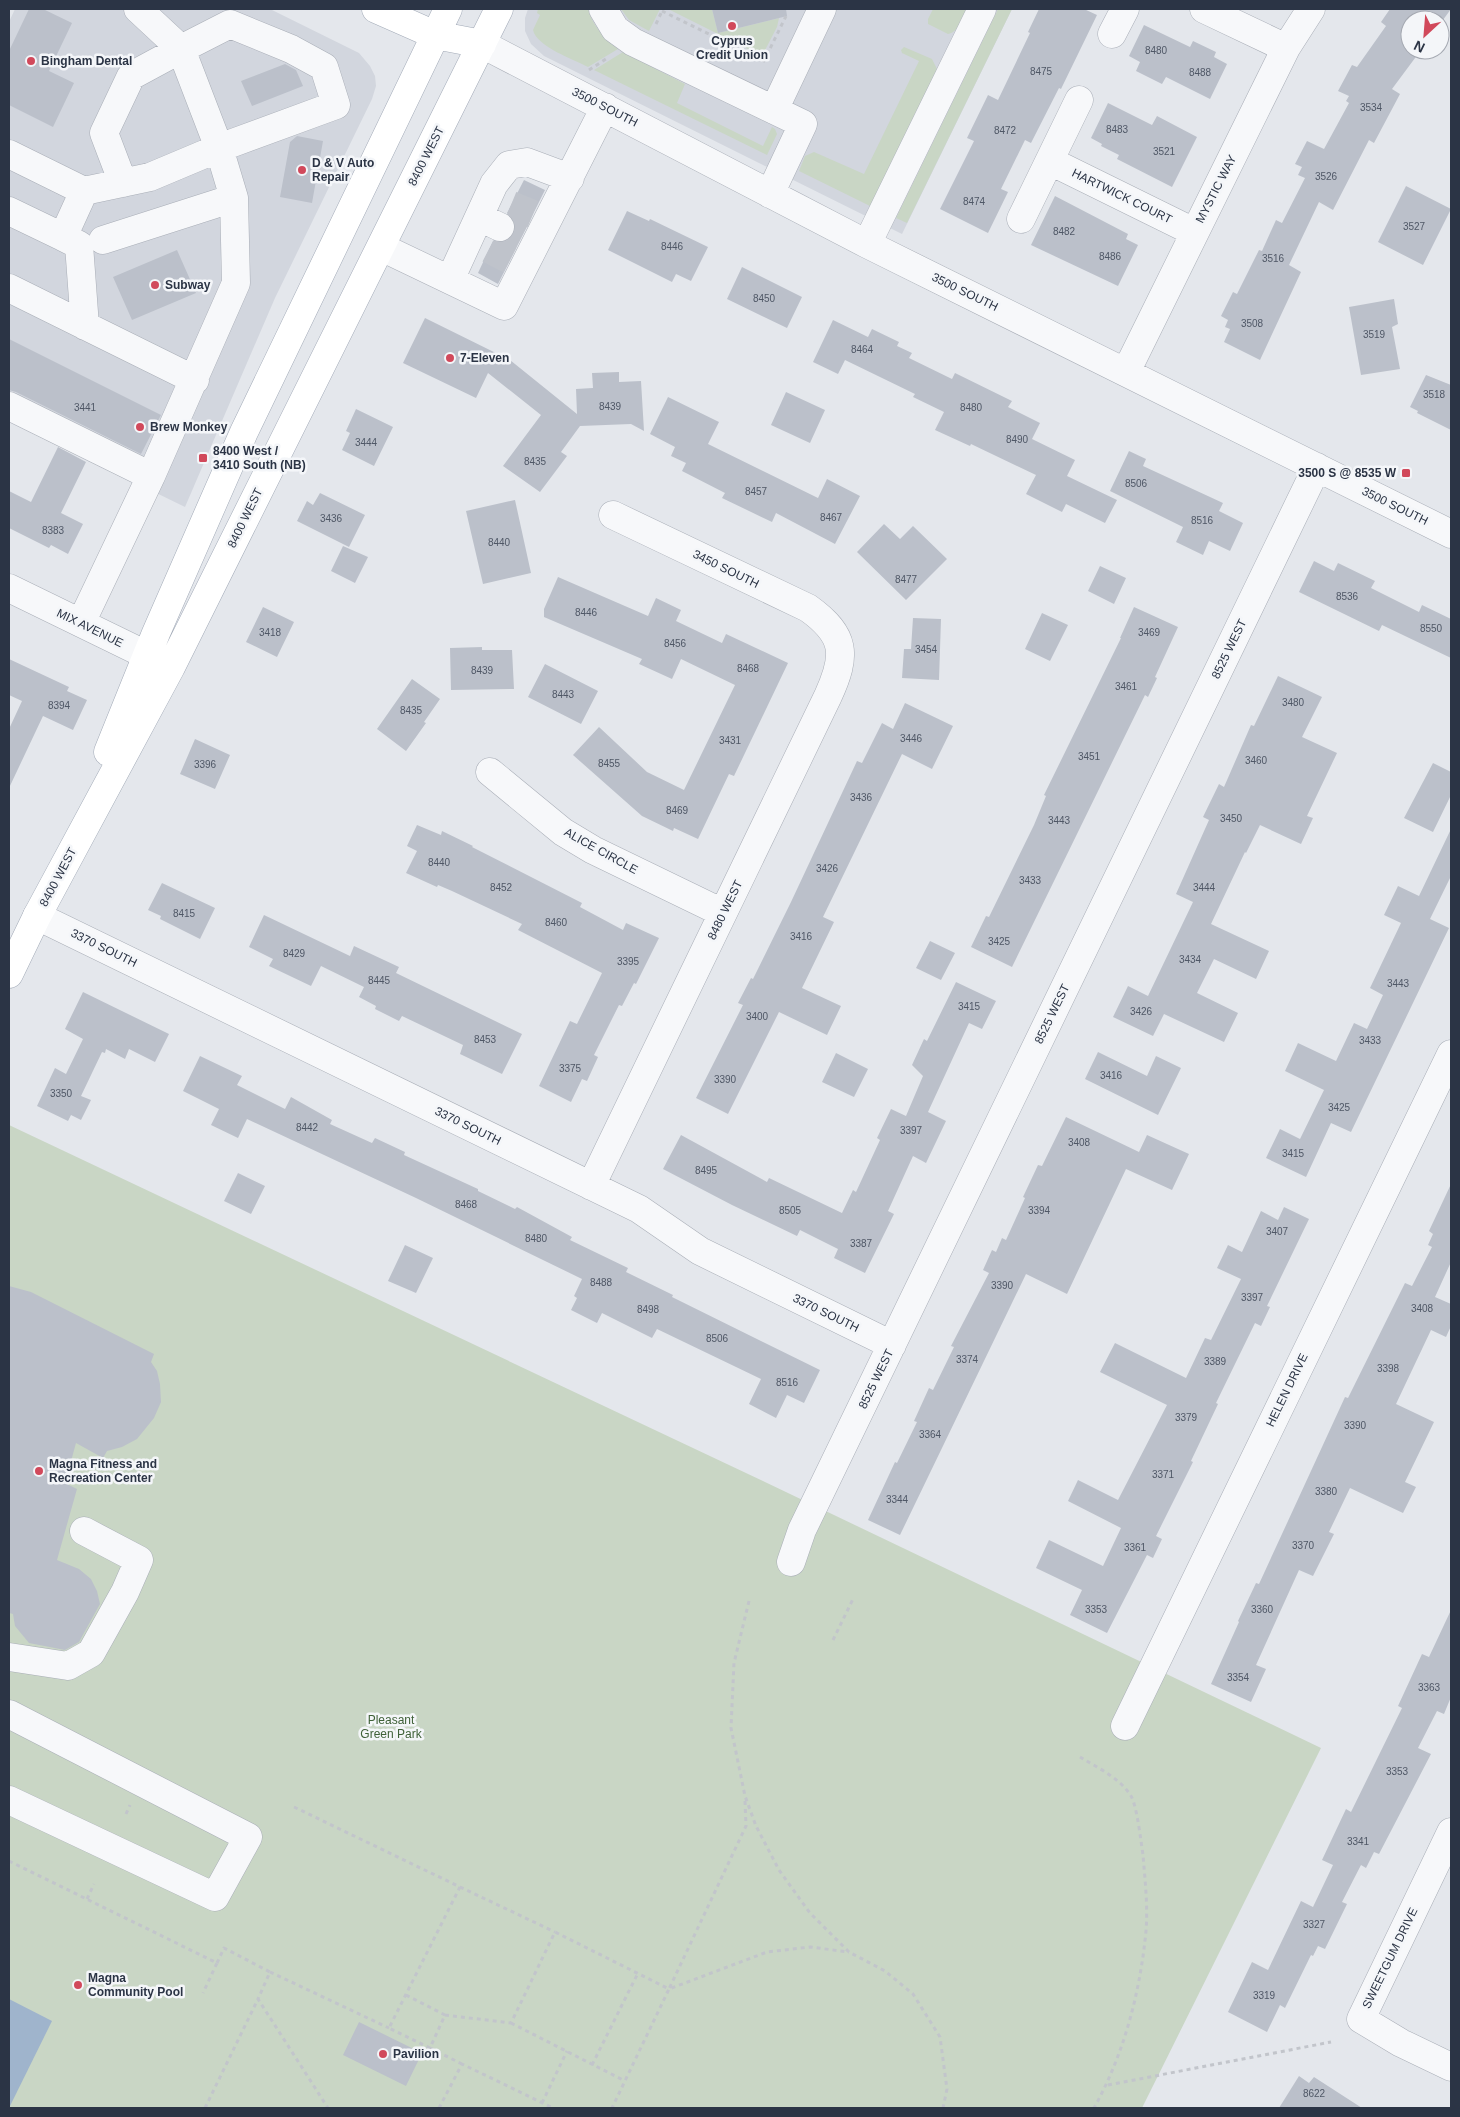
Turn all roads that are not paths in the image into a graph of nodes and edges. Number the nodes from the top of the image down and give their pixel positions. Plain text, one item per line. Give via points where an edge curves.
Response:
1 (138, 9) edge
2 (376, 9) edge
3 (499, 9) edge
4 (603, 9) edge
5 (822, 9) edge
6 (982, 9) edge
7 (1124, 9) edge
8 (1204, 9) edge
9 (1312, 9) edge
10 (441, 17) edge
11 (1112, 34) dead end
12 (482, 44) junction
13 (1286, 48) junction
14 (180, 49) junction
15 (1079, 100) dead end
16 (606, 107) junction
17 (774, 110) junction
18 (219, 148) junction
19 (9, 154) edge
20 (1050, 161) junction
21 (570, 178) junction
22 (123, 183) junction
23 (84, 191) junction
24 (770, 194) junction
25 (234, 198) junction
26 (9, 211) edge
27 (1021, 219) dead end
28 (509, 231) junction
29 (1194, 232) junction
30 (63, 237) junction
31 (103, 240) dead end
32 (867, 244) junction
33 (381, 247) junction
34 (450, 280) junction
35 (9, 288) edge
36 (85, 326) junction
37 (1126, 372) junction
38 (195, 380) junction
39 (9, 406) edge
40 (1317, 467) junction
41 (151, 476) junction
42 (613, 515) dead end
43 (1451, 534) edge
44 (9, 588) edge
45 (80, 623) junction
46 (834, 631) joint
47 (159, 661) junction
48 (490, 772) dead end
49 (723, 914) junction
50 (37, 916) junction
51 (9, 974) edge
52 (1451, 1054) edge
53 (591, 1186) junction
54 (892, 1345) junction
55 (84, 1531) dead end
56 (791, 1562) dead end
57 (9, 1657) edge
58 (9, 1714) edge
59 (1125, 1726) dead end
60 (9, 1800) edge
61 (1451, 1832) edge
62 (1451, 2067) edge

1 - 14 street
2 - 10 main road, 3500 SOUTH
3 - 12 main road, 8400 WEST
4 - 17 street via 608,20 623,36
5 - 17 street
6 - 32 street
7 - 11 street
8 - 13 street
9 - 13 street, MYSTIC WAY
10 - 12 main road, 3500 SOUTH
10 - 47 main road, 8400 WEST via 244,432
12 - 16 street, 3500 SOUTH
12 - 33 main road, 8400 WEST
13 - 29 street, MYSTIC WAY
14 - 18 street
14 - 18 street via 230,24 291,49 324,67 336,105
14 - 22 street via 131,76 104,133
15 - 20 street
16 - 21 street
16 - 24 street, 3500 SOUTH
17 - 24 street via 803,124
18 - 22 street via 150,177
18 - 25 street
19 - 23 street
20 - 27 street
20 - 29 street, HARTWICK COURT
21 - 28 street
21 - 28 street via 527,162 509,165
22 - 23 street
23 - 30 street
24 - 32 street, 3500 SOUTH
25 - 31 street
25 - 38 street via 236,283
26 - 30 street
28 - 34 street
28 - 34 street via 504,306
29 - 37 street, MYSTIC WAY
30 - 36 street via 79,245
32 - 37 street, 3500 SOUTH
33 - 34 street
33 - 47 main road, 8400 WEST
35 - 36 street
36 - 38 street
37 - 40 street, 3500 SOUTH
38 - 41 street
39 - 41 street
40 - 43 street, 3500 SOUTH
40 - 54 street, 8525 WEST
41 - 45 street
42 - 46 street, 3450 SOUTH via 808,608
44 - 45 street, MIX AVENUE
45 - 47 street, MIX AVENUE
46 - 49 street, 8480 WEST via 841,665 835,681
47 - 50 main road, 8400 WEST via 100,773
48 - 49 street, ALICE CIRCLE via 564,832 593,850
49 - 53 street, 8480 WEST
50 - 51 main road, 8400 WEST
50 - 53 street, 3370 SOUTH
52 - 59 street, HELEN DRIVE
53 - 54 street, 3370 SOUTH via 645,1213 700,1251
54 - 56 street, 8525 WEST via 802,1530
55 - 57 street via 139,1560 91,1653 68,1666
58 - 60 street via 248,1837 216,1897
61 - 62 street, SWEETGUM DRIVE via 1361,2019

